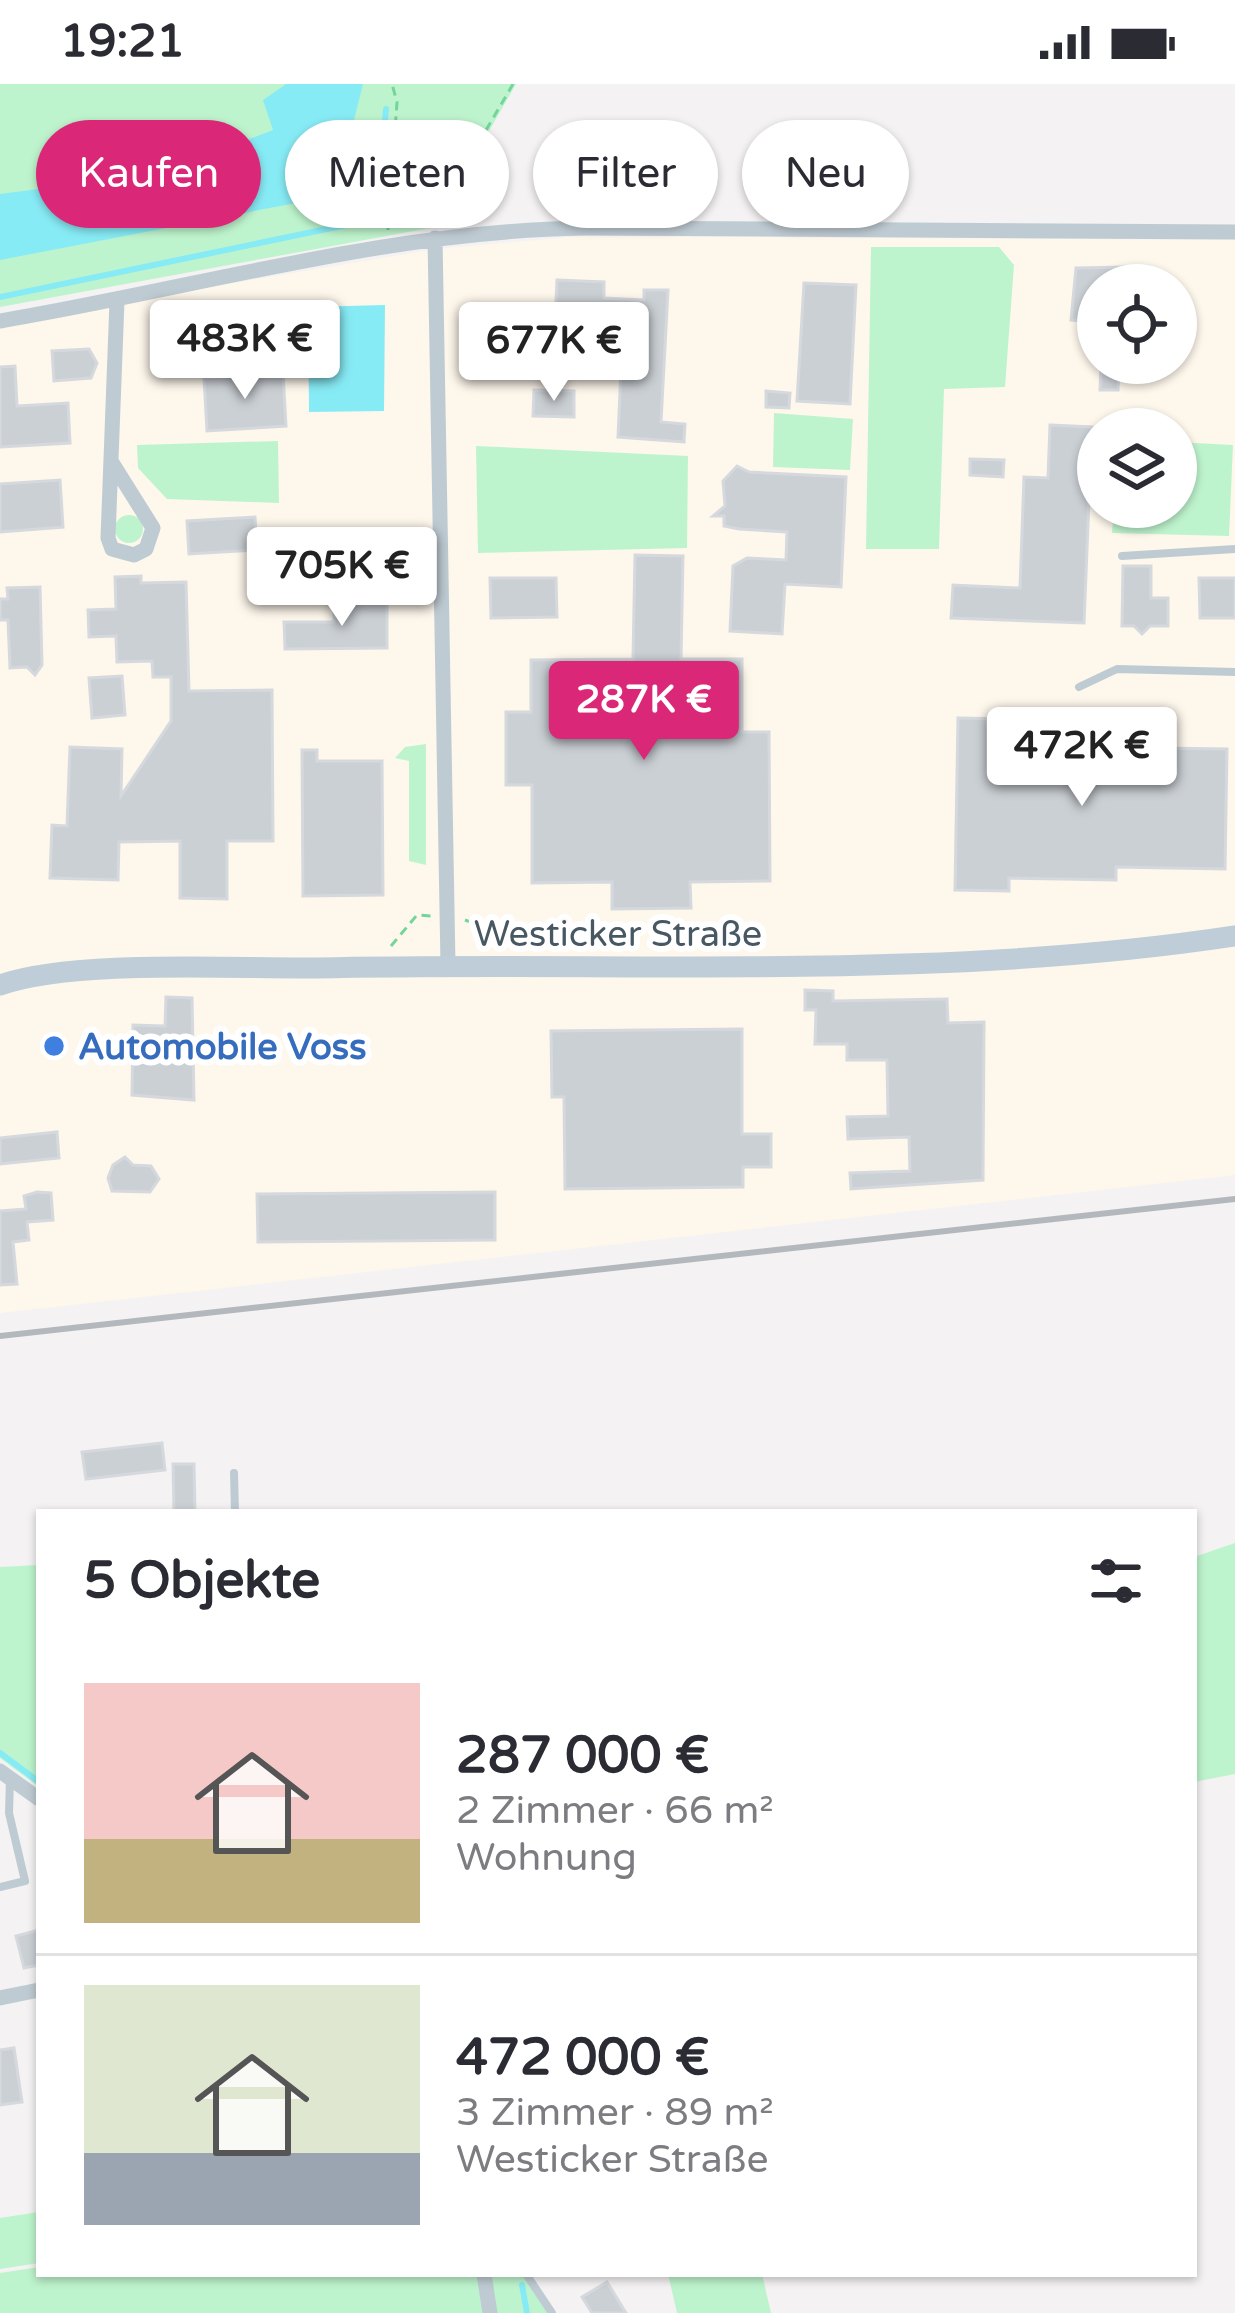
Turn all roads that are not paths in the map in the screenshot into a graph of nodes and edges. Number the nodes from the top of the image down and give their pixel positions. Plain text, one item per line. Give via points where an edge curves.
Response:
1 (1235, 232) edge
2 (435, 238) junction
3 (117, 301) junction
4 (0, 321) edge
5 (111, 461) junction
6 (1235, 549) edge
7 (1122, 556) dead end
8 (1235, 672) edge
9 (1079, 687) dead end
10 (1235, 936) edge
11 (448, 965) junction
12 (0, 985) edge
13 (234, 1473) dead end
14 (235, 1509) edge
15 (5, 1774) edge
16 (36, 1797) edge
17 (0, 1887) edge
18 (36, 1991) edge
19 (0, 1999) edge
20 (484, 2277) edge
21 (528, 2277) edge
22 (490, 2313) edge
23 (553, 2313) edge

1 - 2 street via 577,228
2 - 3 street
2 - 11 street
3 - 4 street
3 - 5 street
5 - 5 street via 108,538 112,549 134,555 146,549 153,528
6 - 7 lane
8 - 9 lane via 1117,669
10 - 11 main road, Westicker Straße via 941,962
11 - 12 main road, Westicker Straße via 59,974
13 - 14 lane
15 - 16 street
15 - 17 lane via 25,1881
18 - 19 street
20 - 22 street
21 - 23 lane

